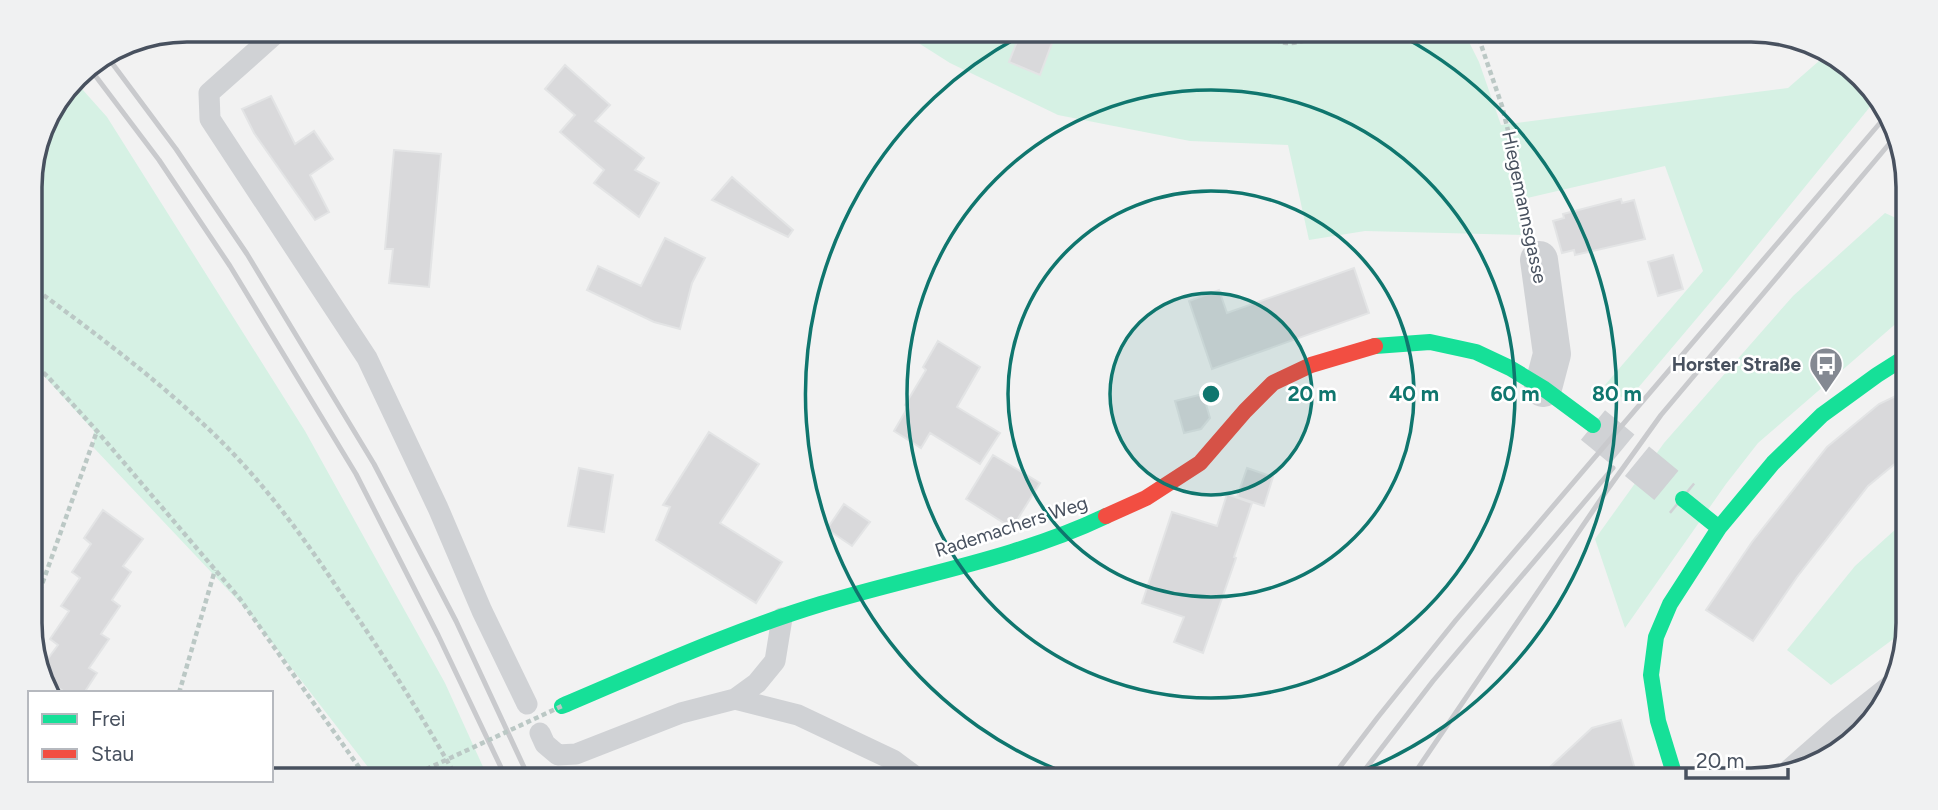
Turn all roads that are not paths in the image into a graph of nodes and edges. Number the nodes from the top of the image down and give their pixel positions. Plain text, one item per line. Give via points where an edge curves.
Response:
1 (266, 42) edge
2 (1539, 260) road end
3 (1896, 363) edge
4 (1543, 388) junction
5 (1593, 425) tunnel mouth
6 (1683, 499) tunnel mouth
7 (1719, 528) junction
8 (782, 618) junction
9 (1875, 697) edge
10 (735, 699) junction
11 (527, 704) dead end
12 (562, 706) road end
13 (540, 733) dead end
14 (1803, 758) edge
15 (904, 768) edge
16 (1672, 768) edge

1 - 11 lane via 209,93 210,119 367,358
2 - 4 street, Hiegemannsgasse via 1552,354
3 - 7 street via 1822,415 1773,463
4 - 5 street, Rademachers Weg
4 - 8 street, Rademachers Weg via 1476,352 1430,342 1380,345 1311,365 1273,383 1199,463 1146,498 1086,526 990,559
6 - 7 street
7 - 16 street via 1670,604 1656,637 1651,675
8 - 10 lane via 775,661 757,684
8 - 12 street, Rademachers Weg
9 - 14 lane
10 - 13 lane via 681,713 576,754 558,755
10 - 15 lane via 798,716

